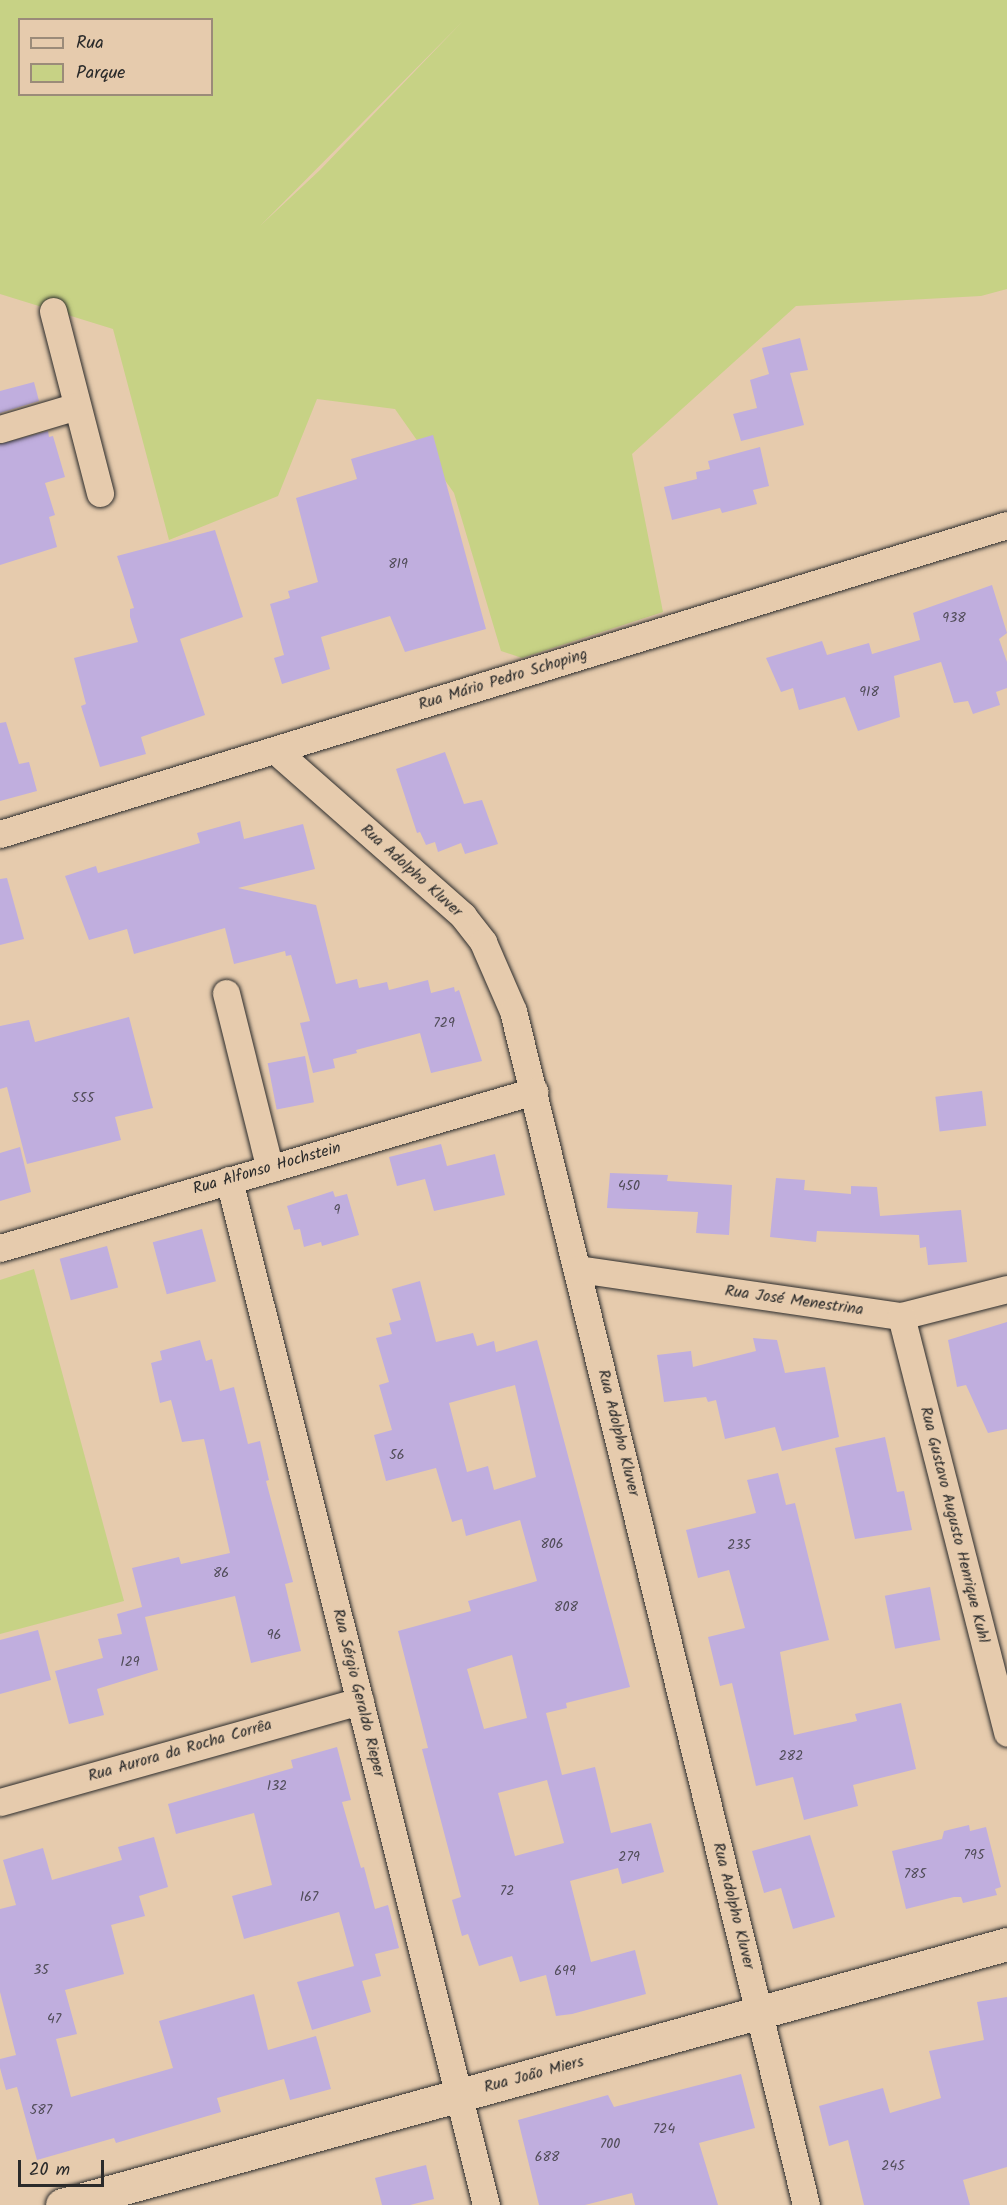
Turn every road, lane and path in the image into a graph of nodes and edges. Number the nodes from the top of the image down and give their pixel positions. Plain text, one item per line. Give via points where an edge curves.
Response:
1 (53, 311) dead end
2 (77, 406) junction
3 (0, 429) edge
4 (100, 493) dead end
5 (1007, 525) edge
6 (275, 750) junction
7 (0, 834) edge
8 (226, 993) dead end
9 (534, 1091) junction
10 (270, 1169) junction
11 (230, 1180) junction
12 (0, 1248) edge
13 (578, 1269) junction
14 (1007, 1288) edge
15 (901, 1316) junction
16 (360, 1701) junction
17 (1007, 1733) edge
18 (0, 1802) edge
19 (1007, 1944) edge
20 (759, 2013) junction
21 (459, 2096) junction
22 (62, 2205) edge
23 (486, 2205) edge
24 (806, 2205) edge

1 - 2 street
2 - 3 street
2 - 4 street
5 - 6 street, Rua Mário Pedro Schoping
6 - 7 street, Rua Mário Pedro Schoping
6 - 9 street, Rua Adolpho Kluver via 463,916 483,942 513,1011
8 - 10 street
9 - 10 street, Rua Alfonso Hochstein
9 - 13 street, Rua Adolpho Kluver
10 - 11 street, Rua Alfonso Hochstein
11 - 12 street, Rua Alfonso Hochstein
11 - 16 street, Rua Sérgio Geraldo Rieper
13 - 15 street, Rua José Menestrina
13 - 20 street, Rua Adolpho Kluver
14 - 15 street, Rua José Menestrina
15 - 17 street, Rua Gustavo Augusto Henrique Kuhl
16 - 18 street, Rua Aurora da Rocha Corrêa
16 - 21 street, Rua Sérgio Geraldo Rieper
19 - 20 street, Rua João Miers
20 - 21 street, Rua João Miers
20 - 24 street, Rua Adolpho Kluver
21 - 22 street, Rua João Miers
21 - 23 street, Rua Sérgio Geraldo Rieper

